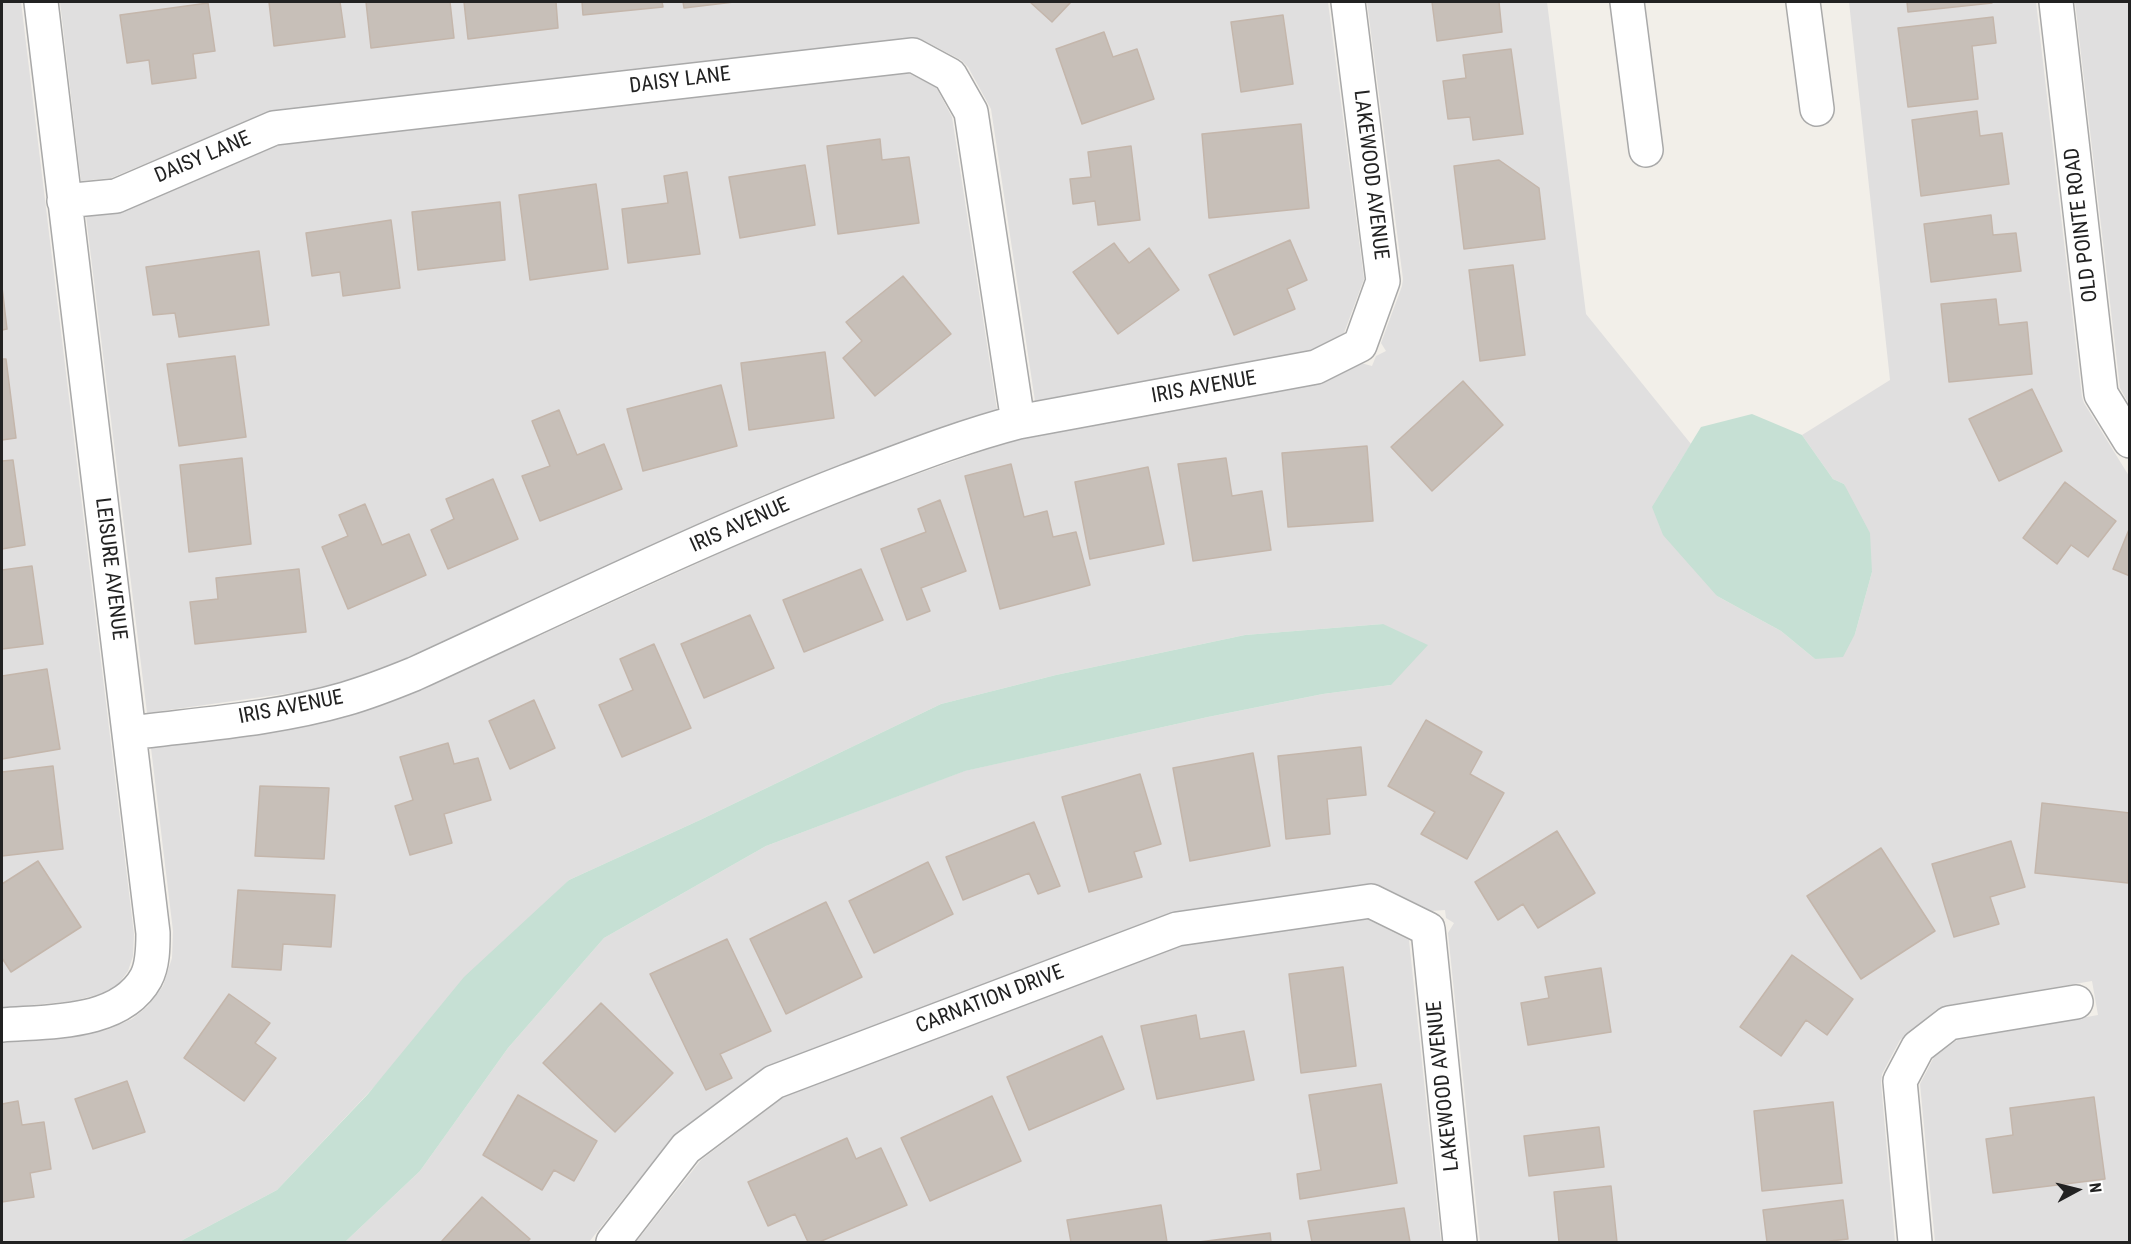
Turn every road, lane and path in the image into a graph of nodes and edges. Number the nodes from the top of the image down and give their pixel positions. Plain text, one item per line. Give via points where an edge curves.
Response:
1 (41, 2) edge
2 (1348, 2) edge
3 (1627, 2) edge
4 (1803, 2) edge
5 (2055, 2) edge
6 (1817, 110) dead end
7 (1646, 150) dead end
8 (64, 201) junction
9 (1360, 345) joint
10 (1018, 422) junction
11 (2130, 441) edge
12 (130, 733) junction
13 (1428, 929) joint
14 (2076, 1002) dead end
15 (2, 1025) edge
16 (613, 1242) edge
17 (1460, 1242) edge
18 (1915, 1242) edge

1 - 8 street, LEISURE AVENUE
2 - 9 street, LAKEWOOD AVENUE via 1383,281
3 - 7 street
4 - 6 street
5 - 11 street, OLD POINTE ROAD via 2101,394
8 - 10 street, DAISY LANE via 116,196 274,128 913,55 950,75 971,112
8 - 12 street, LEISURE AVENUE
9 - 10 street, IRIS AVENUE via 1316,367
10 - 12 street, IRIS AVENUE via 768,512 380,688 308,708
12 - 15 street, LEISURE AVENUE via 153,933 147,977 119,1007 75,1018
13 - 16 street, CARNATION DRIVE via 1371,901 1177,929 786,1077 686,1148
13 - 17 street, LAKEWOOD AVENUE
14 - 18 street via 1948,1023 1918,1047 1900,1081

